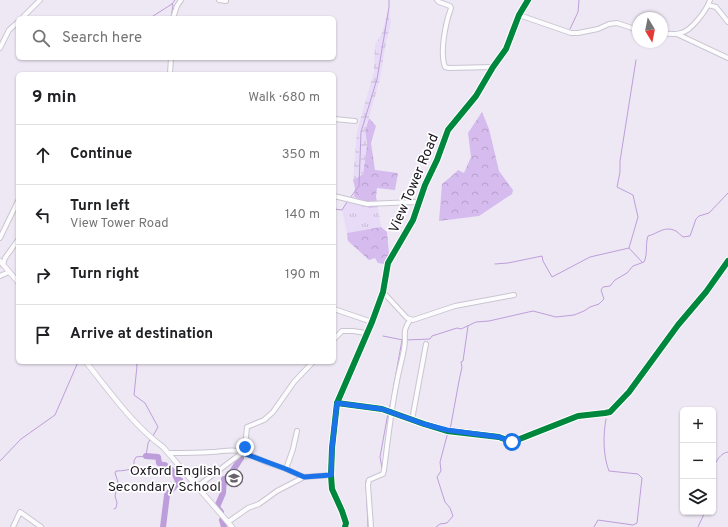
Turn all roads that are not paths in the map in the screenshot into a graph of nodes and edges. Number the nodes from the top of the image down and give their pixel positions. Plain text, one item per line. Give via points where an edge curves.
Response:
1 (40, 0) edge
2 (181, 0) edge
3 (219, 0) edge
4 (437, 0) edge
5 (528, 0) edge
6 (226, 1) dead end
7 (709, 2) edge
8 (519, 15) junction
9 (24, 16) edge
10 (174, 16) edge
11 (728, 22) edge
12 (16, 24) edge
13 (632, 28) edge
14 (668, 33) edge
15 (677, 34) junction
16 (0, 48) edge
17 (728, 58) edge
18 (171, 60) edge
19 (493, 67) junction
20 (170, 72) edge
21 (336, 119) edge
22 (355, 121) dead end
23 (336, 197) edge
24 (419, 203) junction
25 (16, 205) edge
26 (0, 238) edge
27 (16, 243) edge
28 (728, 262) edge
29 (2, 263) edge
30 (9, 272) junction
31 (0, 276) edge
32 (16, 280) edge
33 (383, 292) junction
34 (514, 295) dead end
35 (336, 309) edge
36 (410, 320) junction
37 (372, 322) junction
38 (366, 333) junction
39 (336, 337) edge
40 (426, 344) dead end
41 (88, 364) edge
42 (311, 364) edge
43 (337, 403) junction
44 (392, 412) junction
45 (412, 420) junction
46 (297, 431) dead end
47 (243, 452) junction
48 (169, 453) junction
49 (286, 469) junction
50 (331, 475) junction
51 (304, 477) junction
52 (198, 486) junction
53 (228, 522) junction
54 (13, 527) edge
55 (41, 527) edge
56 (232, 527) edge
57 (345, 527) edge
58 (370, 527) edge

1 - 9 street
2 - 10 street
3 - 6 street
4 - 19 street via 451,8 443,52 445,67
5 - 8 street, View Tower Road
7 - 11 street
7 - 15 street via 703,14 687,31
8 - 13 street via 571,33 617,23
8 - 19 street, View Tower Road via 506,49
12 - 16 street via 9,30
14 - 15 street
15 - 17 street
18 - 20 street
19 - 24 street, View Tower Road via 476,96 448,130
21 - 22 street
23 - 24 street via 367,204
24 - 33 street, View Tower Road via 413,220 388,263
25 - 26 street
27 - 29 street
28 - 45 street via 678,324 629,392 610,412 578,416 512,442 499,437 447,430
29 - 30 street
30 - 31 street
30 - 32 street
33 - 36 street
33 - 37 street, View Tower Road
34 - 36 street via 455,306
35 - 37 street
36 - 44 street via 404,330 406,340
37 - 38 street, View Tower Road
38 - 39 street via 342,331
38 - 43 street, View Tower Road
40 - 45 street
41 - 48 street via 151,438
42 - 47 street via 294,382 273,412 264,420 247,427
43 - 44 street
43 - 50 street, View Tower Road
44 - 45 street
44 - 58 street via 383,474 369,480 368,485
46 - 49 street
47 - 48 street via 233,450
47 - 49 street
47 - 52 street
48 - 52 street
49 - 51 street
50 - 51 street
50 - 57 street, View Tower Road via 332,489 342,510
51 - 53 street
52 - 53 street
53 - 56 street
54 - 55 street via 20,512

